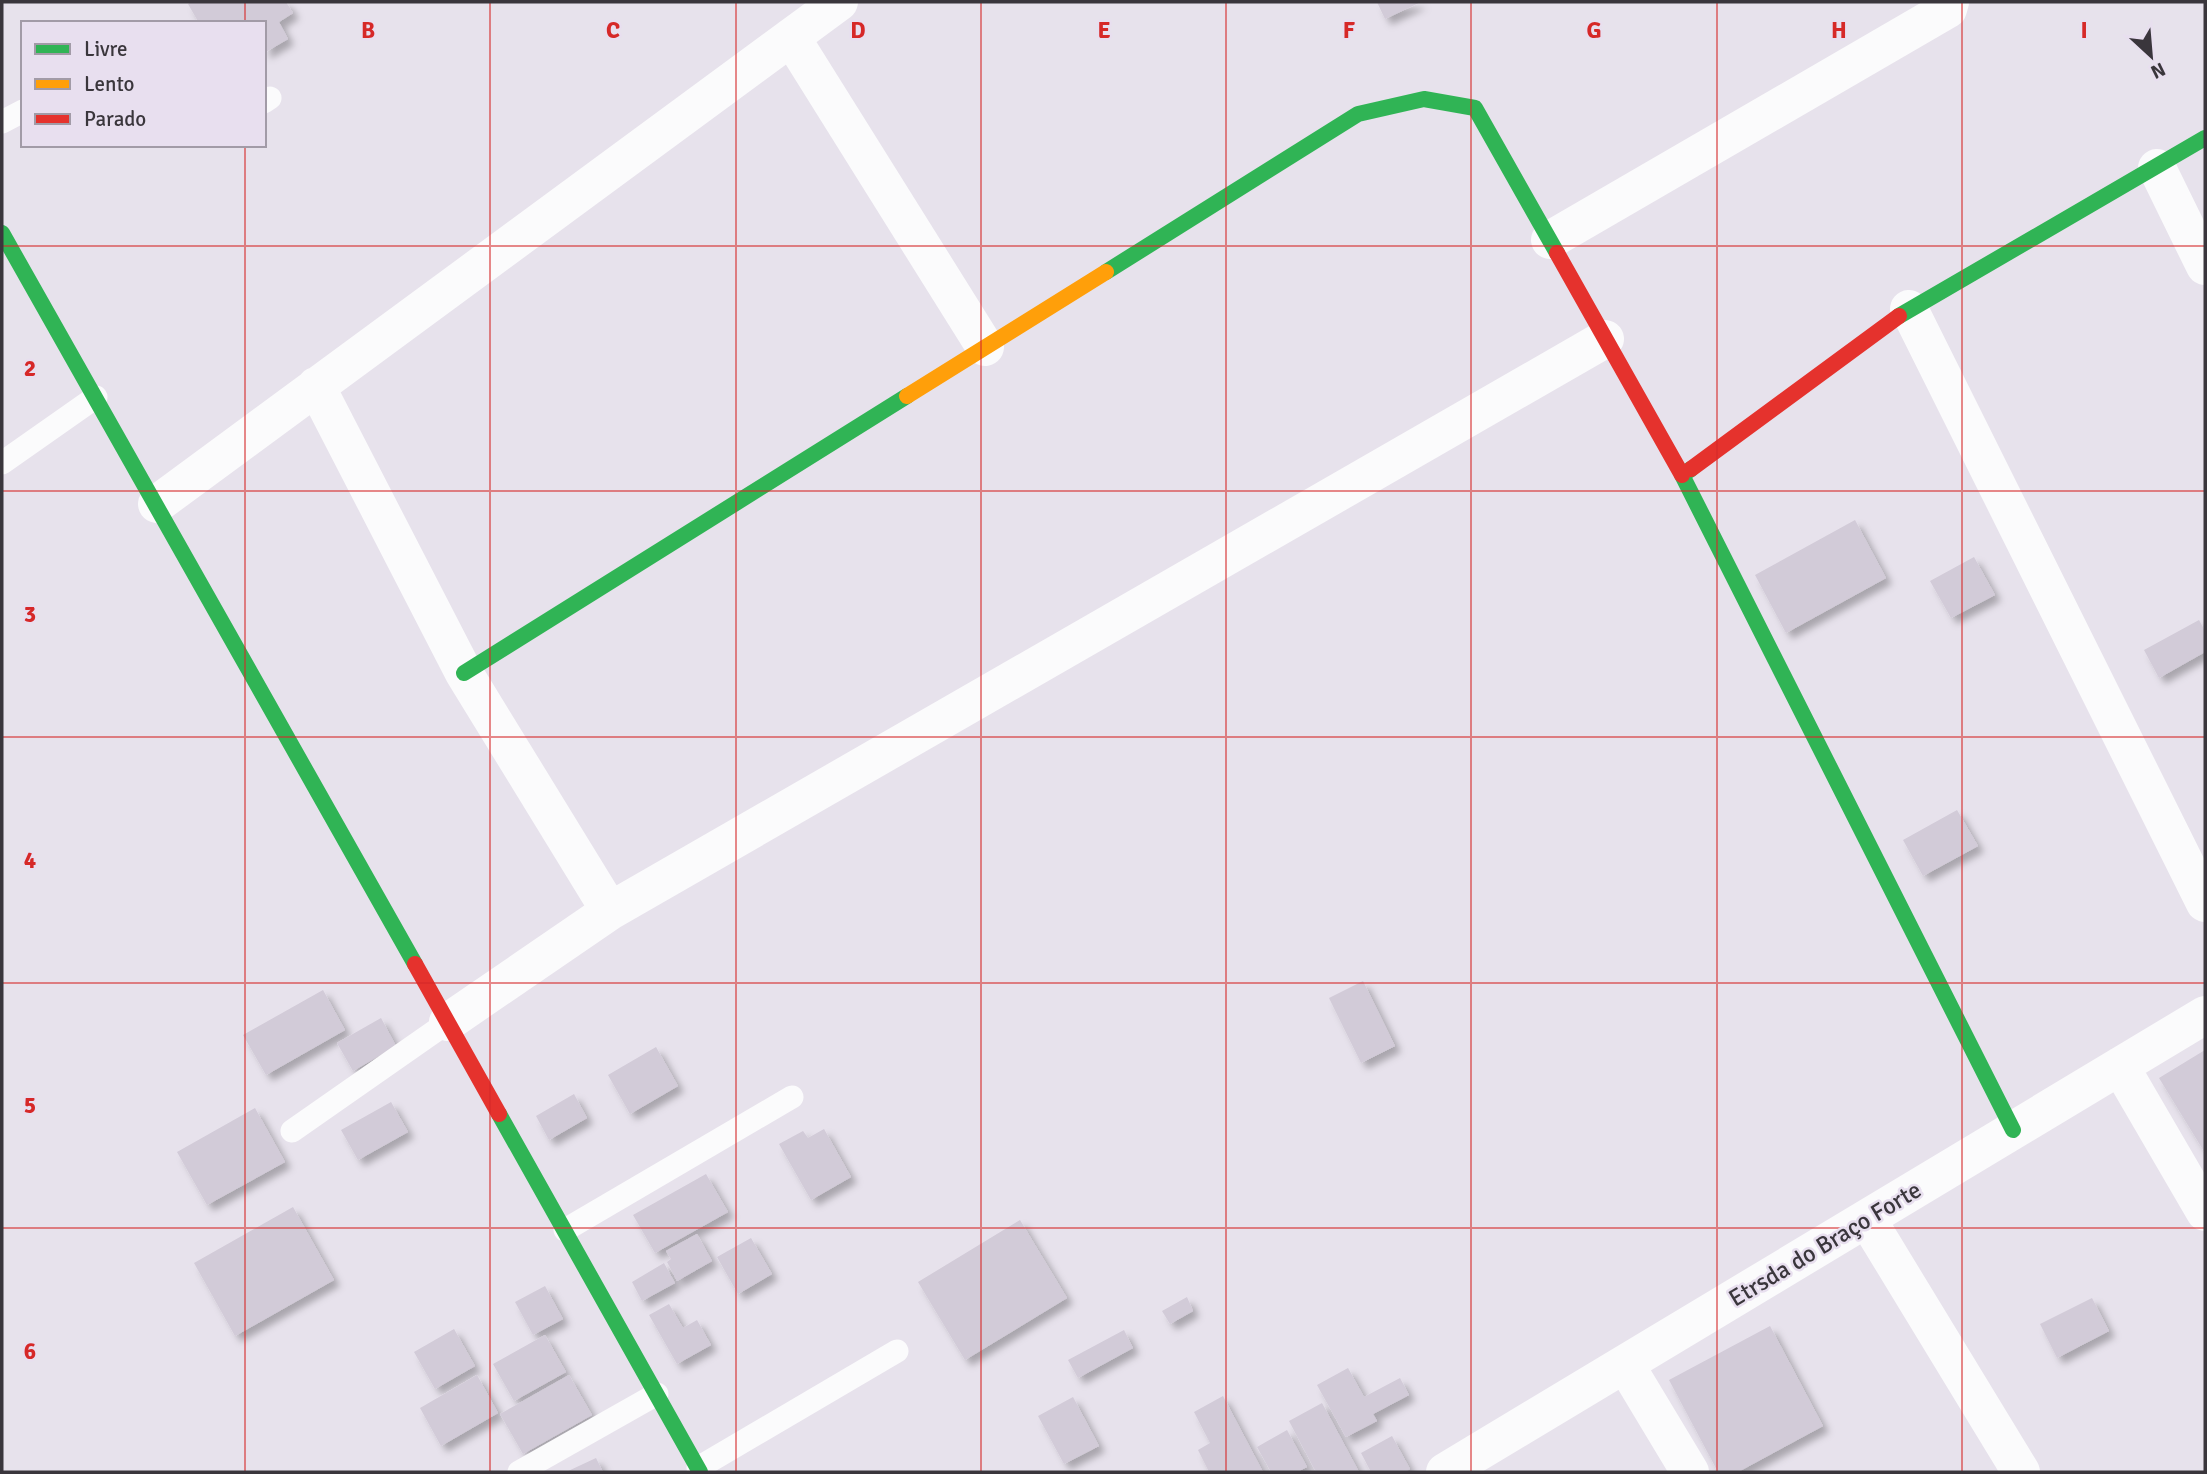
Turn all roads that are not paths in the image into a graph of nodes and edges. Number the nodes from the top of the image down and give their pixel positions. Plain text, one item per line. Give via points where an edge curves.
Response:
1 (839, 2) edge
2 (1950, 2) edge
3 (791, 37) junction
4 (21, 112) edge
5 (2, 122) edge
6 (2205, 138) edge
7 (2157, 167) junction
8 (2, 233) edge
9 (1550, 240) junction
10 (2205, 266) edge
11 (1909, 309) junction
12 (1605, 339) junction
13 (985, 347) junction
14 (316, 386) junction
15 (96, 397) junction
16 (2, 463) edge
17 (1682, 475) junction
18 (157, 504) junction
19 (464, 673) junction
20 (2205, 903) edge
21 (610, 911) junction
22 (2205, 1015) edge
23 (448, 1022) junction
24 (2120, 1066) junction
25 (792, 1097) dead end
26 (2013, 1130) junction
27 (292, 1131) dead end
28 (2205, 1212) edge
29 (1867, 1219) junction
30 (565, 1230) junction
31 (897, 1350) dead end
32 (1625, 1364) junction
33 (657, 1394) junction
34 (699, 1470) edge
35 (519, 1472) edge
36 (1445, 1472) edge
37 (1690, 1472) edge
38 (2021, 1472) edge

1 - 3 street
2 - 9 street via 1948,9
3 - 13 street
3 - 14 street
4 - 5 lane
6 - 7 street
7 - 10 street
7 - 11 street
8 - 15 street
9 - 12 street
9 - 13 street via 1475,108 1424,99 1358,114
11 - 17 street
11 - 20 street
12 - 17 street
12 - 21 street
13 - 19 street
14 - 18 street
14 - 19 street
15 - 16 lane
15 - 18 street
17 - 26 street
18 - 23 street
19 - 21 street
21 - 23 street
22 - 24 street, Etrsda do Braço Forte
23 - 27 lane
23 - 30 street
24 - 26 street, Etrsda do Braço Forte
24 - 28 street
25 - 30 lane
26 - 29 street, Etrsda do Braço Forte
29 - 32 street, Etrsda do Braço Forte
29 - 38 street
30 - 33 street
31 - 34 lane
32 - 36 street, Etrsda do Braço Forte
32 - 37 street
33 - 34 street
33 - 35 lane

